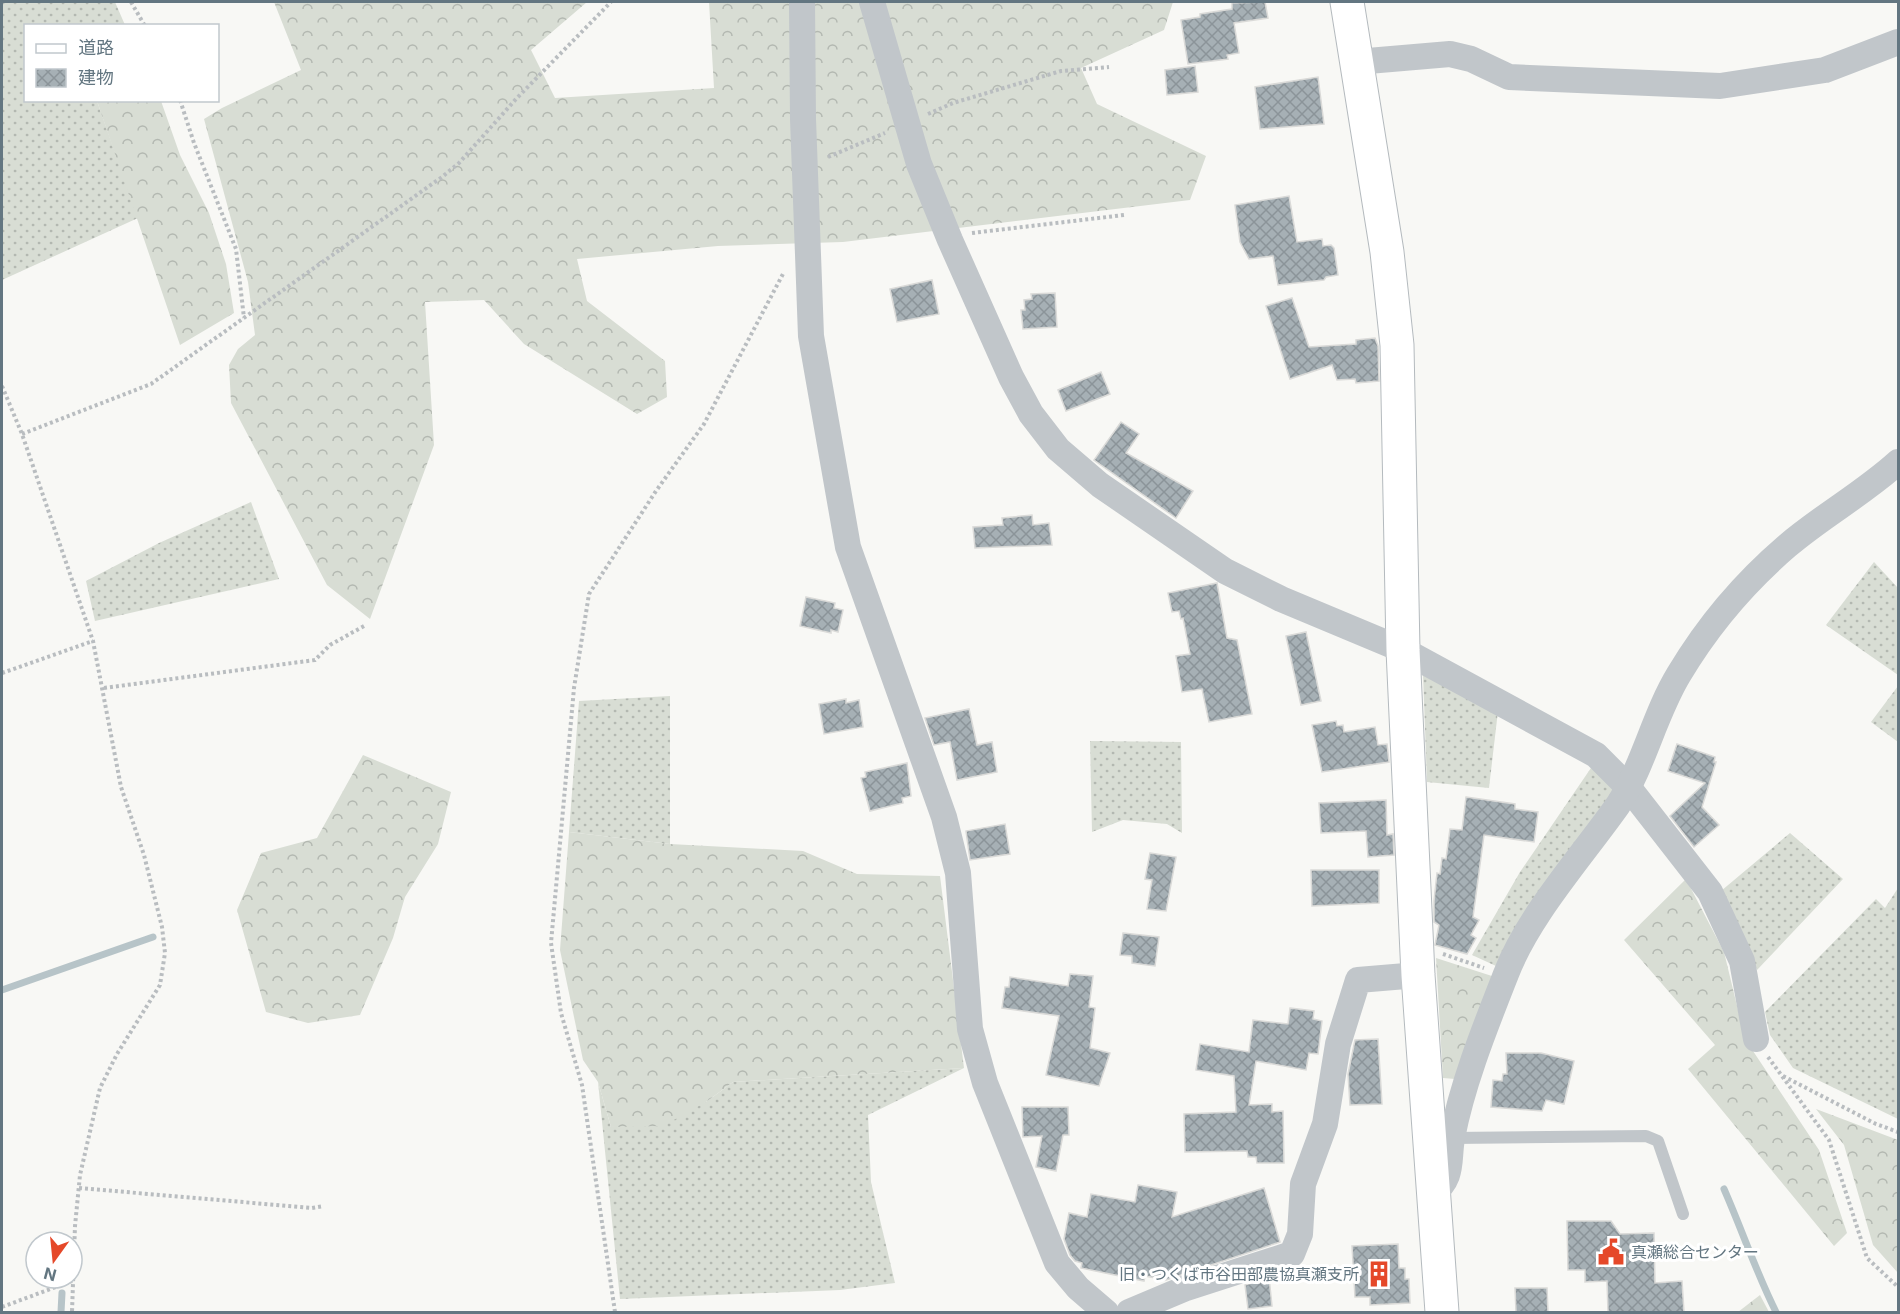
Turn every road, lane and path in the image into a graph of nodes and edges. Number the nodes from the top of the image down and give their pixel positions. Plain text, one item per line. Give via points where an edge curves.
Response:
1 (131, 2) edge
2 (611, 2) edge
3 (802, 2) edge
4 (872, 2) edge
5 (1347, 2) edge
6 (144, 24) edge
7 (1899, 42) edge
8 (1356, 62) junction
9 (1108, 67) dead end
10 (181, 102) edge
11 (906, 124) junction
12 (805, 167) junction
13 (1124, 215) dead end
14 (948, 236) junction
15 (787, 266) dead end
16 (244, 318) junction
17 (2, 386) edge
18 (22, 434) junction
19 (1899, 462) edge
20 (364, 626) dead end
21 (93, 641) junction
22 (1403, 650) junction
23 (2, 673) edge
24 (104, 688) junction
25 (1629, 788) junction
26 (1428, 964) junction
27 (1505, 975) junction
28 (1755, 1039) joint
29 (1782, 1075) junction
30 (1899, 1132) edge
31 (1452, 1138) junction
32 (79, 1188) junction
33 (1432, 1194) junction
34 (324, 1206) dead end
35 (1683, 1214) dead end
36 (76, 1230) edge
37 (1899, 1287) edge
38 (48, 1290) edge
39 (72, 1290) edge
40 (2, 1307) edge
41 (72, 1312) edge
42 (615, 1312) edge
43 (1106, 1312) edge
44 (1129, 1312) edge
45 (1442, 1312) edge

1 - 6 path
2 - 16 path via 459,163
3 - 12 street
4 - 11 street
5 - 8 street
7 - 8 street via 1825,70 1720,86 1509,77 1471,59 1449,54
8 - 22 street via 1387,252 1397,345
9 - 11 path via 1038,77 953,103
10 - 16 path via 236,249
11 - 12 path
11 - 14 street
12 - 43 street via 811,336 848,547 950,839 958,873 970,1029 985,1083 1057,1263
13 - 14 path
14 - 22 street via 1031,414 1076,466 1225,571
15 - 42 path via 704,424 590,594 574,688 550,943 561,1013 582,1085
16 - 18 path via 152,384
17 - 18 path
18 - 21 path
19 - 25 street via 1786,546 1728,607 1679,673 1656,717
20 - 24 path via 330,645 315,660
21 - 23 path
21 - 24 path
22 - 25 street via 1596,755
22 - 26 street
24 - 32 path via 121,787 162,927 164,968 160,985 100,1088
25 - 27 street via 1536,921
25 - 28 street via 1710,892 1728,927 1742,962
26 - 27 path
26 - 33 street
26 - 44 street via 1358,980 1338,1044 1325,1124 1303,1184 1300,1234 1292,1254 1186,1288
27 - 31 street via 1461,1100
28 - 29 path
29 - 30 path
29 - 37 path via 1829,1140 1867,1258
31 - 33 street via 1449,1172 1444,1186
31 - 35 lane via 1646,1137 1658,1141
32 - 34 path
32 - 36 path
33 - 45 street
38 - 40 path
39 - 41 path

